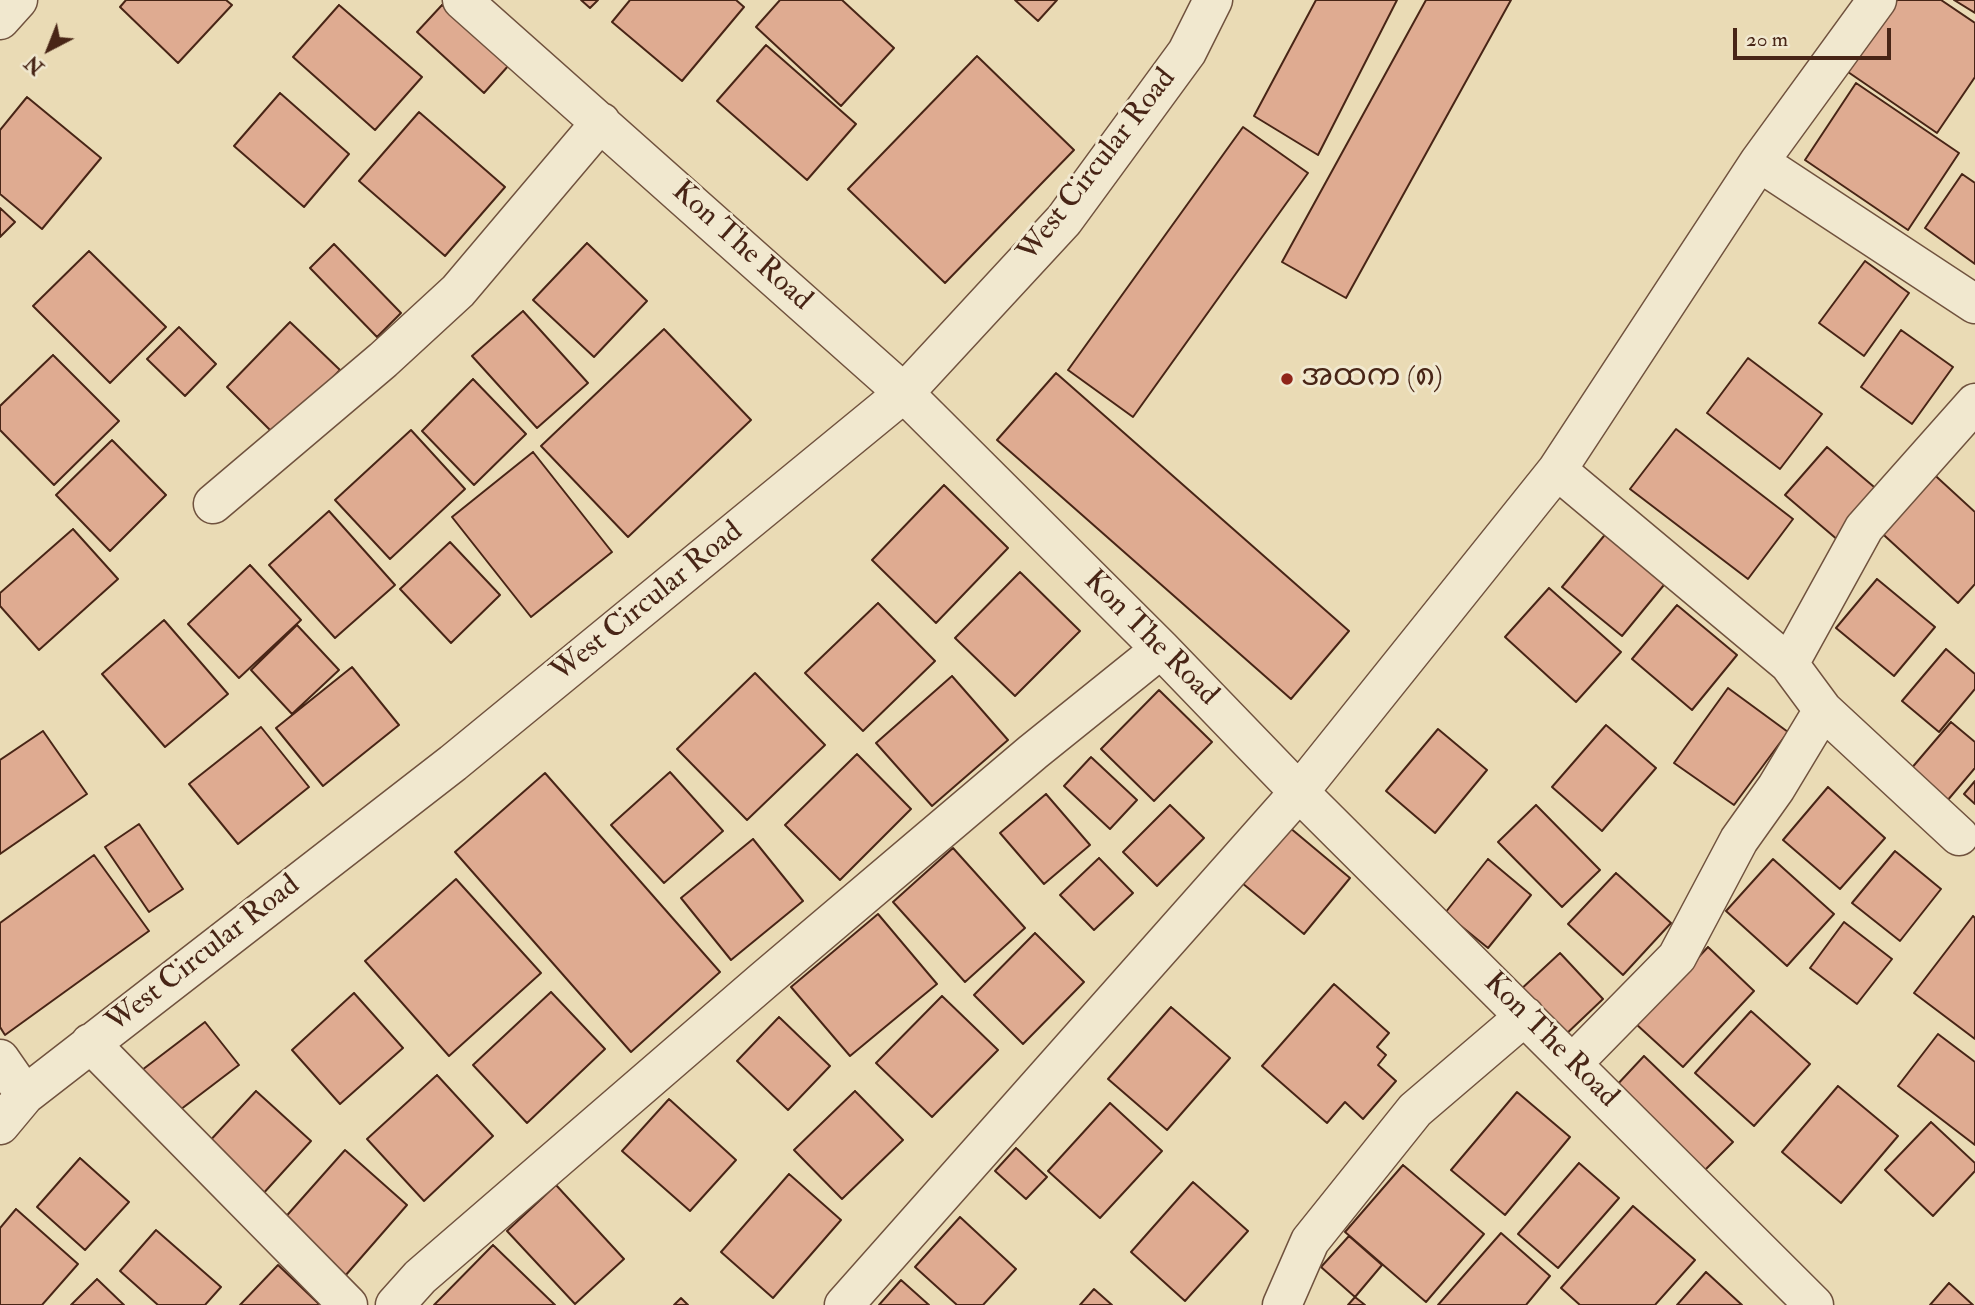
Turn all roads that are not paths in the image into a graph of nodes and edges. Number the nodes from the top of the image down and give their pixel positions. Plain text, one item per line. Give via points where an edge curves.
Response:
1 (18, 0) edge
2 (462, 0) edge
3 (1213, 0) edge
4 (1877, 0) edge
5 (0, 20) edge
6 (601, 122) junction
7 (1759, 163) junction
8 (1975, 304) edge
9 (904, 393) junction
10 (1975, 402) edge
11 (1557, 470) junction
12 (213, 504) dead end
13 (1161, 649) junction
14 (1789, 664) junction
15 (1823, 710) junction
16 (1299, 792) junction
17 (1959, 836) dead end
18 (1525, 1016) junction
19 (90, 1043) junction
20 (0, 1059) edge
21 (1572, 1064) junction
22 (25, 1095) junction
23 (0, 1125) edge
24 (348, 1305) edge
25 (395, 1305) edge
26 (844, 1305) edge
27 (1282, 1305) edge
28 (1814, 1305) edge

1 - 5 street
2 - 6 street, Kon The Road
3 - 9 street, West Circular Road via 1187,52 1064,220
4 - 7 street
6 - 9 street, Kon The Road
6 - 12 street via 458,290
7 - 8 street
7 - 11 street
9 - 13 street, Kon The Road
9 - 19 street, West Circular Road via 453,763
10 - 14 street via 1864,528
11 - 14 street
11 - 16 street
13 - 16 street, Kon The Road
13 - 25 street via 764,980 420,1277
14 - 15 street
15 - 17 street
15 - 21 street via 1739,840 1677,957
16 - 18 street, Kon The Road
16 - 26 street
18 - 21 street, Kon The Road
18 - 27 street via 1415,1110 1310,1241
19 - 22 street, West Circular Road
19 - 24 street
20 - 22 street
21 - 28 street, Kon The Road
22 - 23 street, West Circular Road

